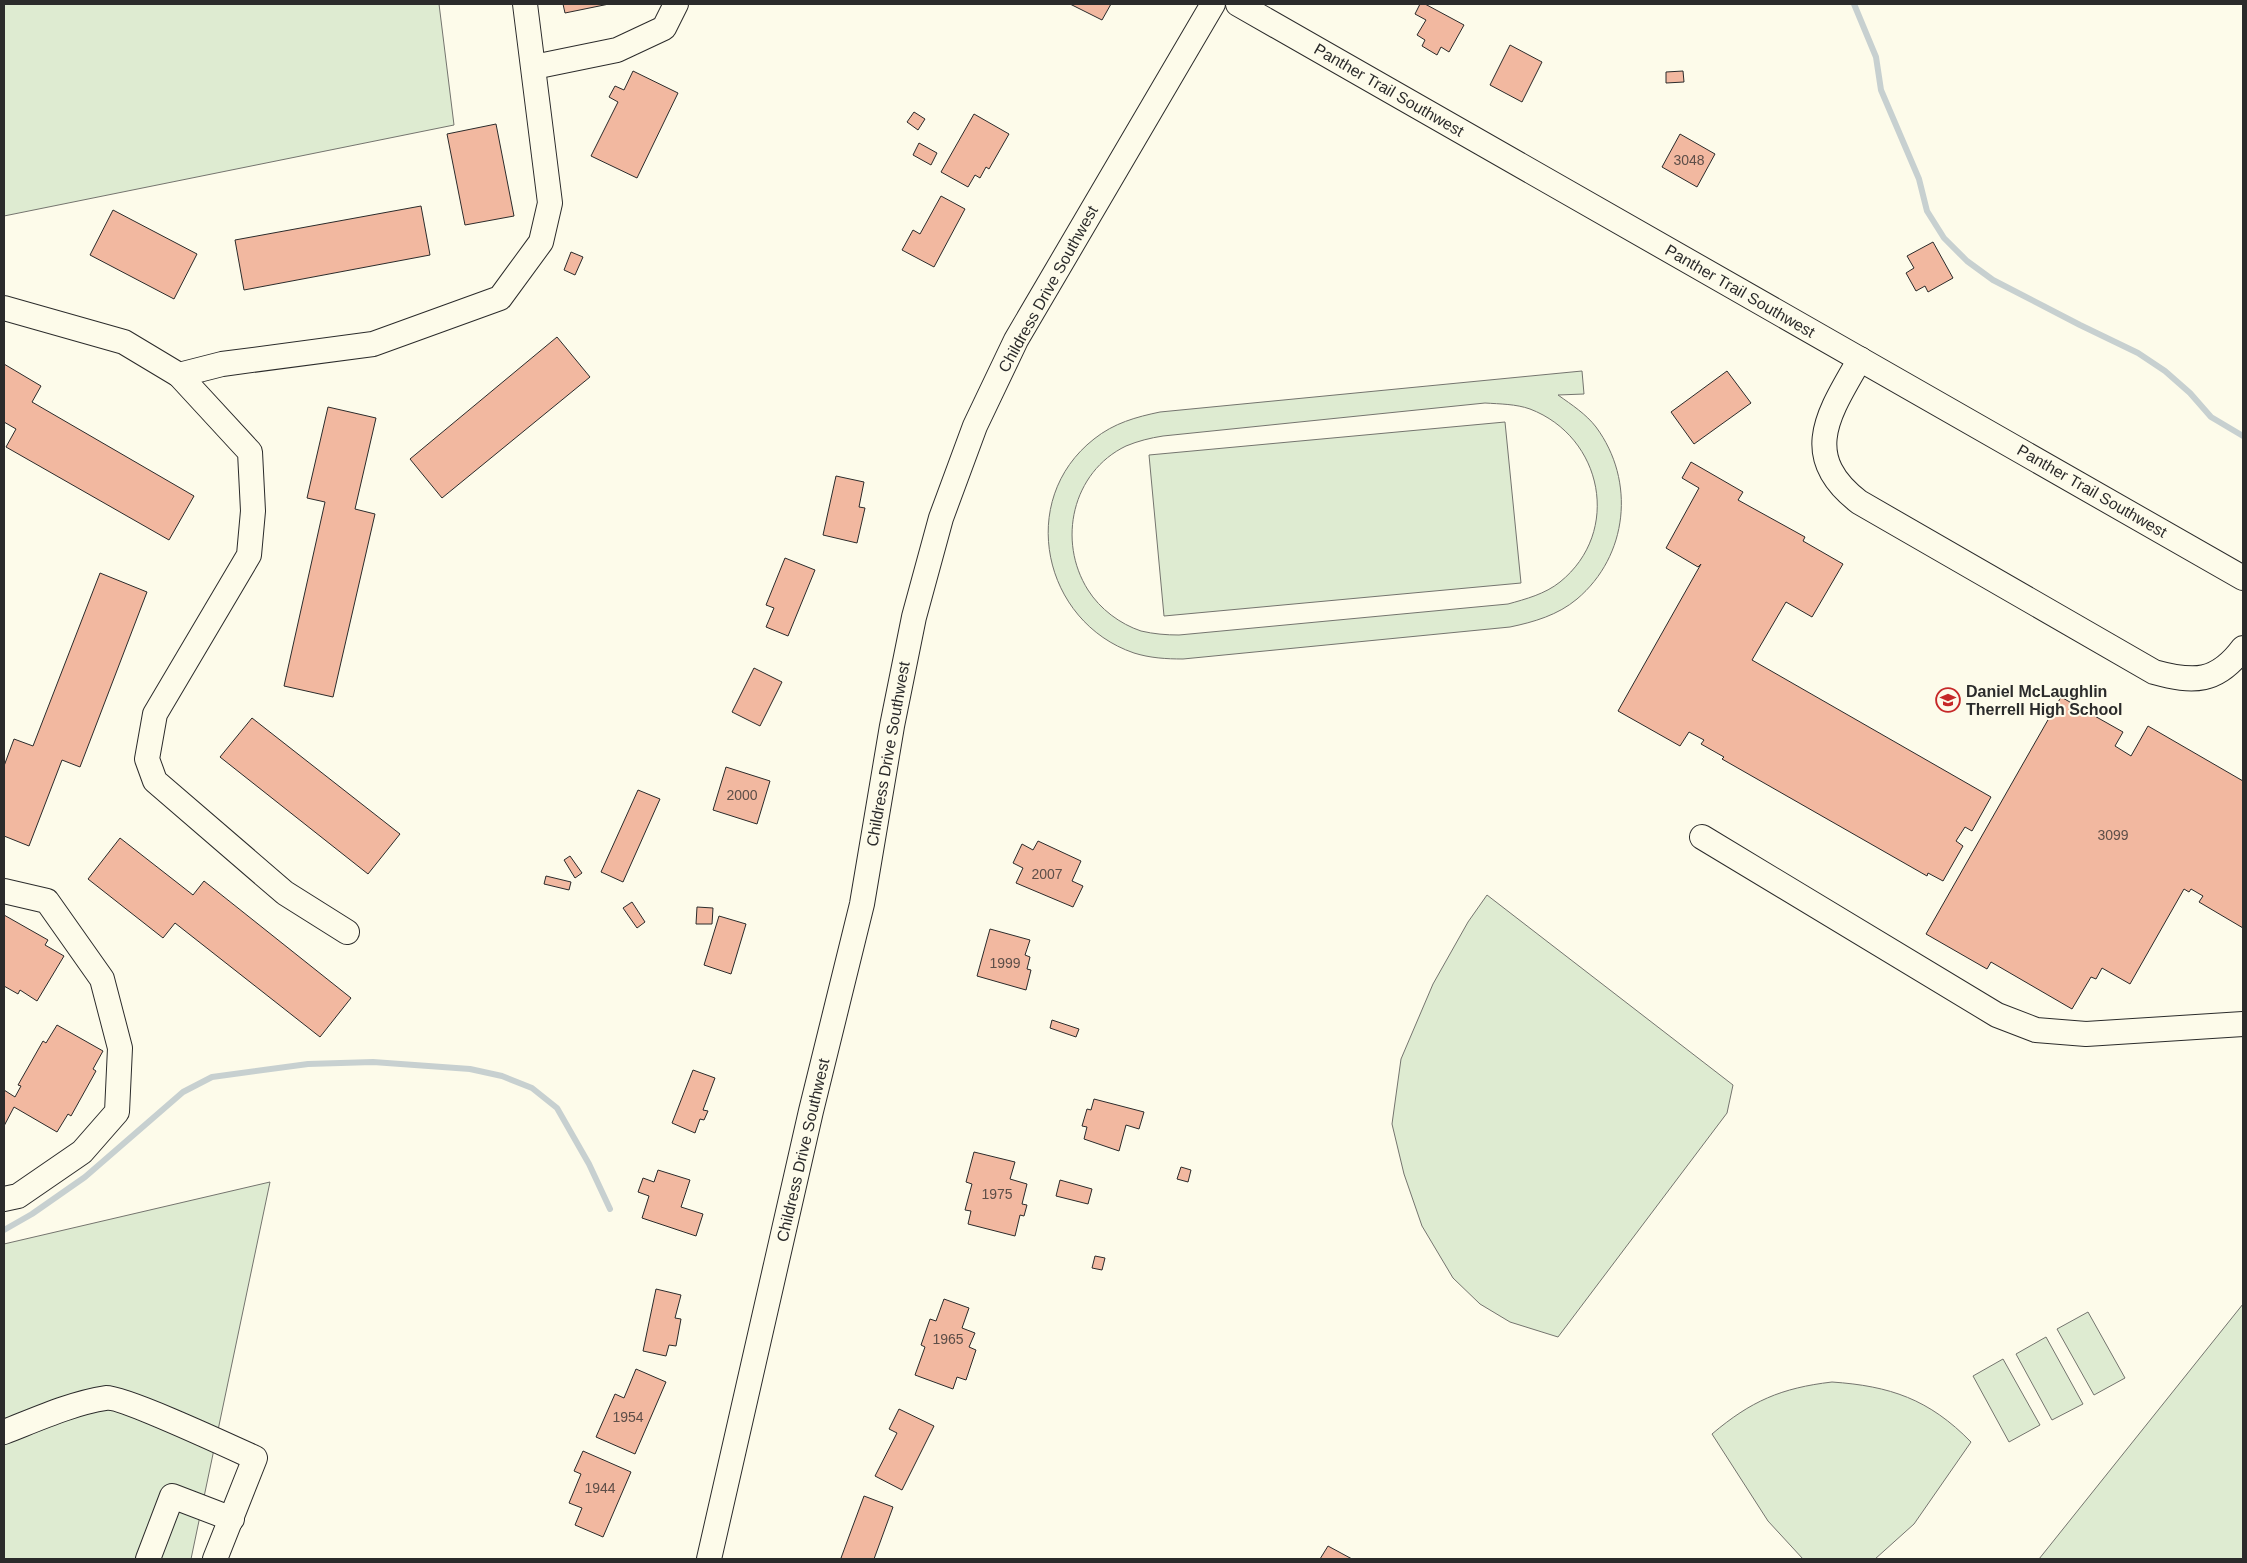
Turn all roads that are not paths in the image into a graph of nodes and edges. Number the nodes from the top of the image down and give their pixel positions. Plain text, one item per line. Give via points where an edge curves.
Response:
1 (525, 4) edge
2 (676, 4) edge
3 (1213, 4) edge
4 (1238, 4) edge
5 (534, 68) junction
6 (4, 308) edge
7 (1860, 358) junction
8 (179, 375) junction
9 (2243, 578) edge
10 (2243, 648) edge
11 (1702, 837) dead end
12 (4, 892) edge
13 (347, 932) dead end
14 (2243, 1024) edge
15 (4, 1199) edge
16 (4, 1432) edge
17 (232, 1519) junction
18 (148, 1559) edge
19 (215, 1559) edge
20 (709, 1559) edge

1 - 5 street
2 - 5 street via 664,28 617,50
3 - 20 street, Childress Drive Southwest via 1016,340 975,426 941,518 914,618 862,904 811,1111
4 - 7 street, Panther Trail Southwest
5 - 8 street via 550,204 541,242 500,298 372,344 222,364
6 - 8 street via 124,342
7 - 9 street, Panther Trail Southwest
7 - 10 street via 1831,410 1824,430 1824,453 1832,473 1846,492 1859,502 2154,672 2174,678 2207,678 2230,665
8 - 13 street via 250,452 254,511 249,555 155,714 148,758 155,781 285,893
11 - 14 street via 1996,1015 2036,1030 2086,1034
12 - 15 street via 47,900 102,979 120,1048 117,1112 82,1152 18,1196
16 - 17 street via 60,1411 108,1398 138,1408 255,1458
17 - 18 street via 172,1496
17 - 19 street

